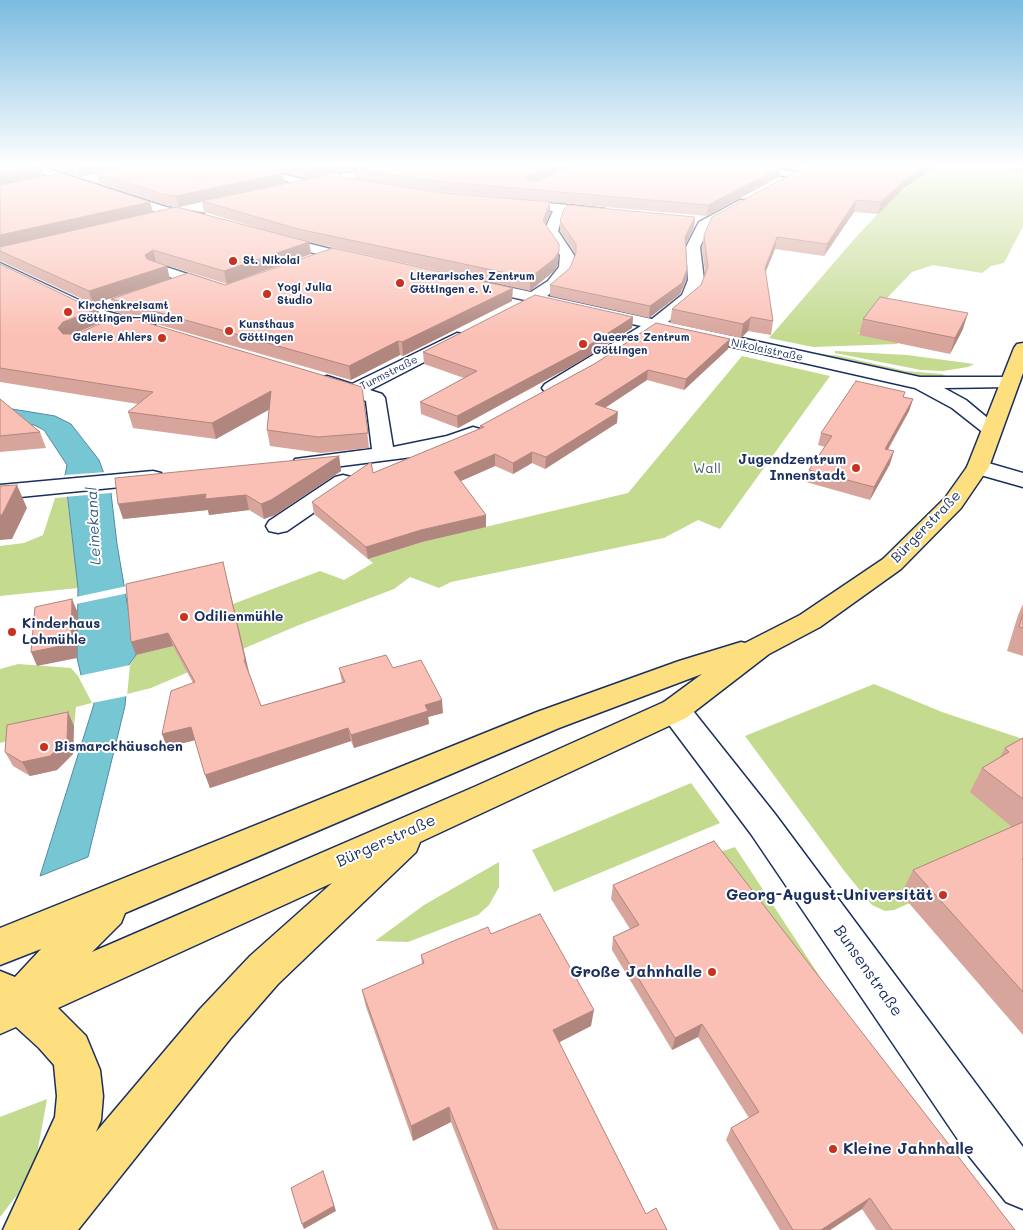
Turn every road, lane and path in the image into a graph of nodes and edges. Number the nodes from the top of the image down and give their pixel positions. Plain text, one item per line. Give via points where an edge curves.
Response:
1 (554, 222) edge
2 (708, 222) edge
3 (258, 235) edge
4 (331, 254) junction
5 (306, 262) edge
6 (370, 262) edge
7 (0, 267) edge
8 (157, 268) edge
9 (191, 279) junction
10 (466, 283) edge
11 (164, 288) edge
12 (232, 290) edge
13 (534, 298) junction
14 (119, 303) edge
15 (509, 311) edge
16 (92, 312) junction
17 (123, 322) junction
18 (655, 325) junction
19 (102, 330) edge
20 (169, 335) edge
21 (461, 335) edge
22 (1023, 348) edge
23 (313, 378) edge
24 (1011, 381) junction
25 (920, 383) junction
26 (355, 390) junction
27 (539, 396) edge
28 (491, 423) edge
29 (992, 430) junction
30 (384, 455) junction
31 (279, 466) edge
32 (978, 467) junction
33 (173, 476) edge
34 (1023, 480) edge
35 (0, 492) edge
36 (278, 526) dead end
37 (759, 647) junction
38 (675, 710) junction
39 (416, 827) junction
40 (121, 898) junction
41 (0, 947) edge
42 (5, 1009) edge
43 (1023, 1185) edge
44 (28, 1230) edge
45 (46, 1230) edge

1 - 13 street via 551,231 567,256 566,268 553,284
2 - 18 street via 693,247 696,280 688,297
3 - 4 street
4 - 5 street
4 - 6 street
7 - 16 street
8 - 9 street
9 - 11 street
9 - 12 street
10 - 13 street, Nikolaistraße
13 - 15 street
13 - 18 street, Nikolaistraße
14 - 16 street
16 - 17 street
17 - 19 street
17 - 20 street
18 - 25 street, Nikolaistraße
18 - 27 street
21 - 26 street, Turmstraße
22 - 24 main road, Bürgerstraße
23 - 26 street
24 - 25 street, Nikolaistraße
24 - 29 main road, Bürgerstraße
25 - 29 street, Nikolaistraße via 959,404
26 - 30 street via 375,398
28 - 30 street via 454,442
29 - 32 main road, Bürgerstraße
30 - 31 street
30 - 36 street
32 - 34 street
32 - 37 main road, Bürgerstraße via 953,503 892,564 810,621
33 - 35 street
37 - 38 main road, Bürgerstraße
37 - 40 main road, Bürgerstraße via 689,668 548,720
38 - 39 main road, Bürgerstraße
38 - 43 street, Bunsenstraße via 763,824 986,1139
39 - 42 main road, Bürgerstraße
39 - 45 main road via 258,977 215,1024
40 - 41 main road, Bürgerstraße
40 - 42 main road
42 - 44 main road via 71,1052 78,1070 78,1120

